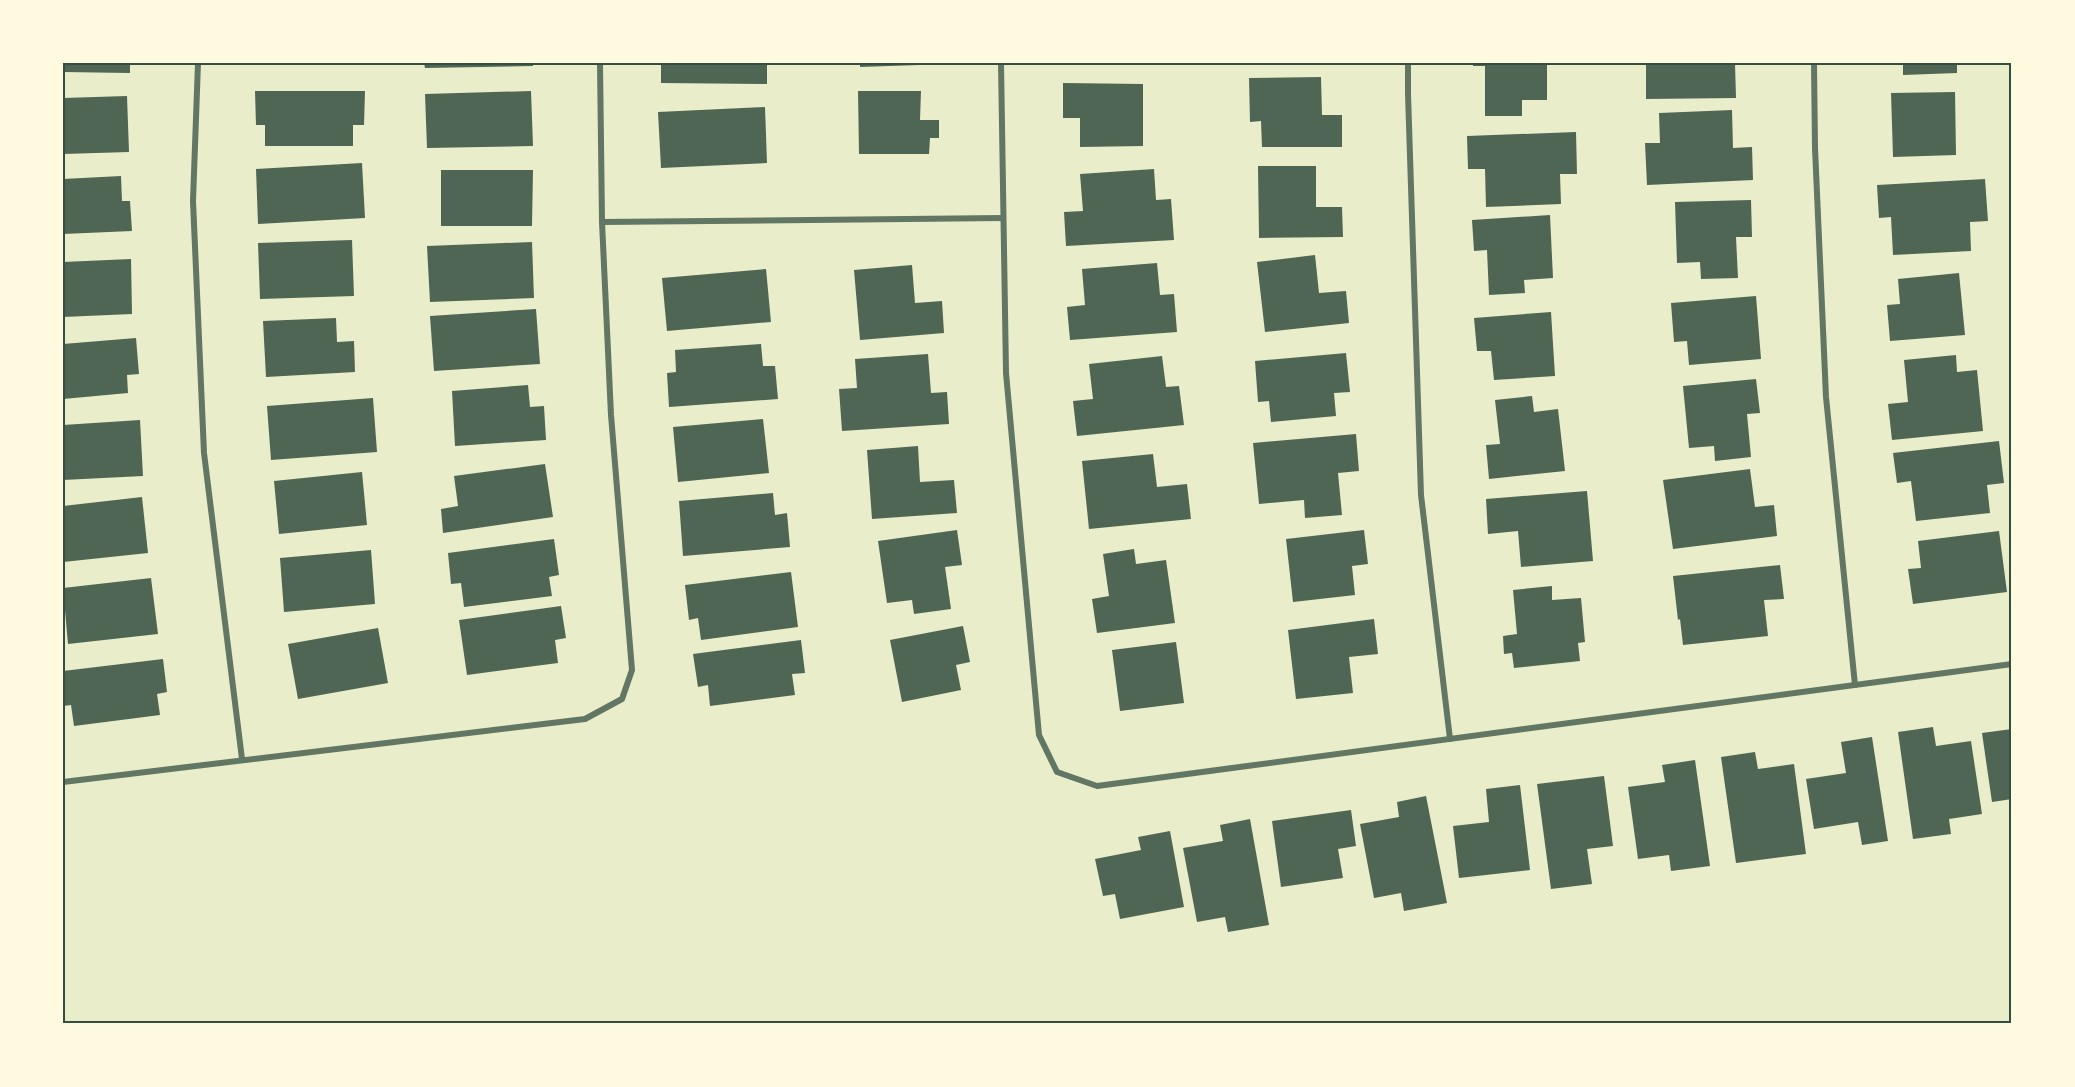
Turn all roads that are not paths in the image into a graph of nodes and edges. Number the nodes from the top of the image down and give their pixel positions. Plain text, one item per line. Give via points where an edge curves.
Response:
1 (198, 63) edge
2 (600, 63) edge
3 (1001, 63) edge
4 (1408, 63) edge
5 (1814, 63) edge
6 (1003, 218) junction
7 (602, 222) junction
8 (2012, 664) edge
9 (1855, 685) junction
10 (1450, 739) junction
11 (242, 759) junction
12 (63, 782) edge

1 - 11 street via 193,201 204,453
2 - 7 street
3 - 6 street
4 - 10 street via 1421,495
5 - 9 street via 1826,397
6 - 7 street
6 - 10 street via 1006,373 1039,735 1058,772 1097,786
7 - 11 street via 611,414 632,670 622,699 585,719
8 - 9 street
9 - 10 street
11 - 12 street

